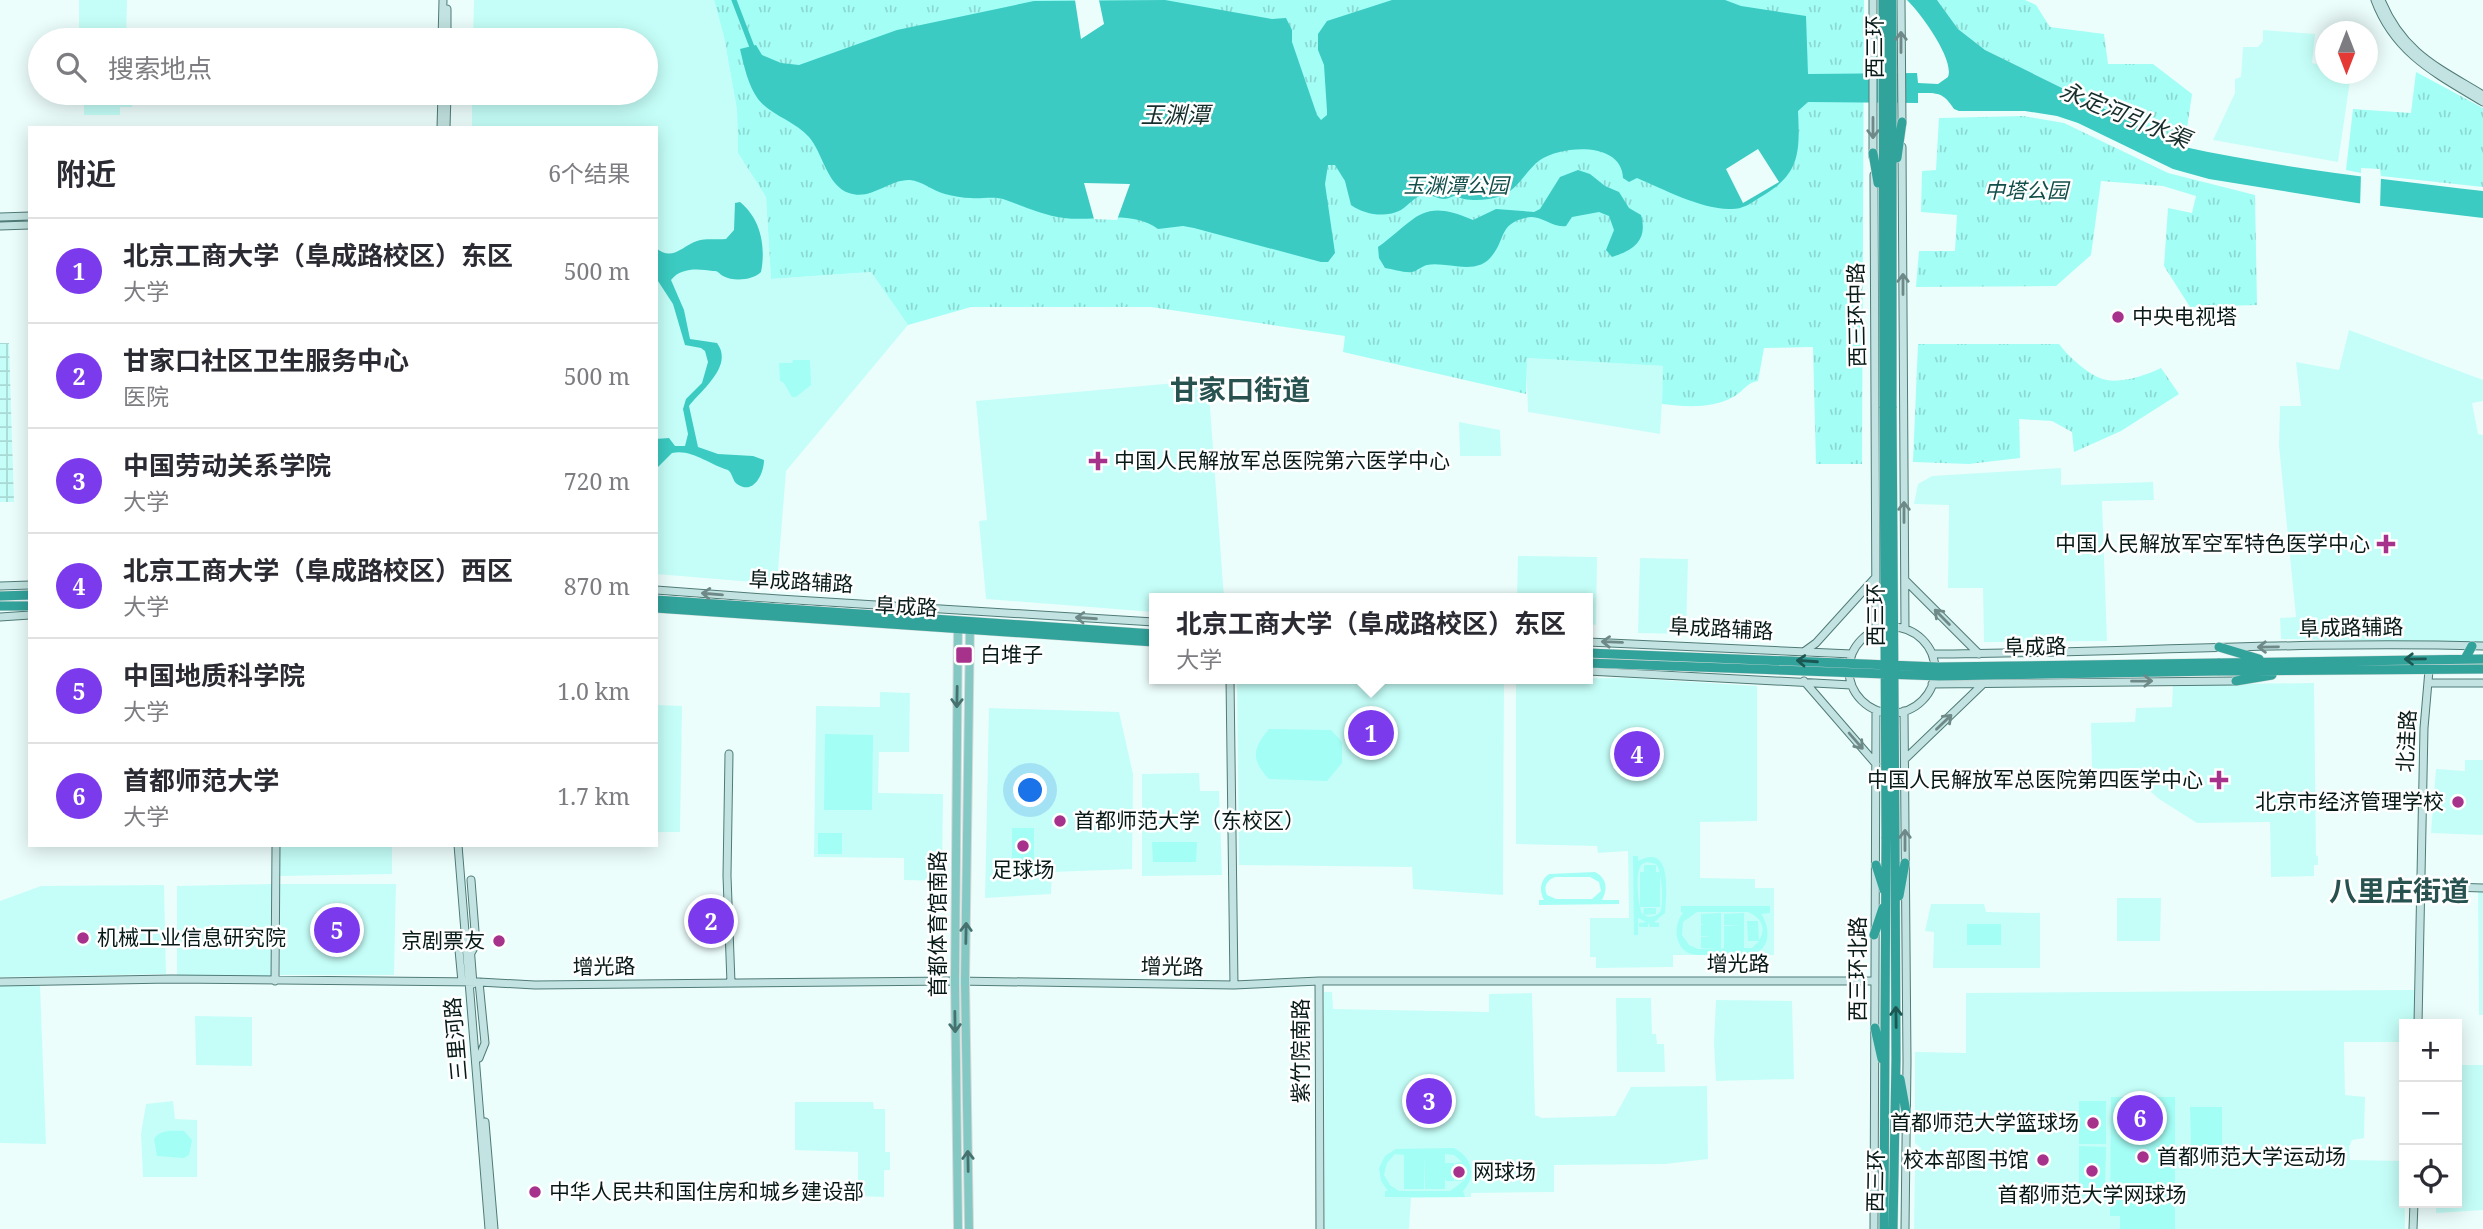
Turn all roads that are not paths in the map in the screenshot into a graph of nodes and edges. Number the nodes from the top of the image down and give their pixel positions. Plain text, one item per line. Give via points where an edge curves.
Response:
1 (445, 0) edge
2 (1873, 0) edge
3 (1883, 0) edge
4 (1892, 0) edge
5 (1901, 0) edge
6 (2375, 0) edge
7 (2381, 0) edge
8 (445, 28) edge
9 (1887, 71) junction
10 (2483, 95) edge
11 (1887, 102) junction
12 (2483, 102) edge
13 (444, 105) edge
14 (1902, 122) junction
15 (444, 126) edge
16 (1873, 153) junction
17 (1892, 191) junction
18 (1883, 206) junction
19 (28, 216) edge
20 (0, 217) edge
21 (28, 225) edge
22 (0, 226) edge
23 (1888, 408) junction
24 (1904, 452) junction
25 (1874, 453) junction
26 (1904, 470) junction
27 (1874, 471) junction
28 (1875, 578) junction
29 (1905, 580) junction
30 (28, 584) edge
31 (0, 586) edge
32 (658, 590) edge
33 (28, 595) edge
34 (0, 596) edge
35 (658, 600) edge
36 (28, 606) edge
37 (0, 607) edge
38 (658, 608) edge
39 (28, 615) edge
40 (0, 617) edge
41 (1149, 622) edge
42 (958, 624) junction
43 (970, 624) junction
44 (1905, 629) junction
45 (1876, 630) junction
46 (1149, 634) edge
47 (1149, 642) edge
48 (1593, 642) edge
49 (1651, 643) junction
50 (2472, 646) junction
51 (2483, 646) edge
52 (2219, 647) junction
53 (1743, 648) junction
54 (2104, 650) junction
55 (1805, 651) junction
56 (2036, 652) junction
57 (1593, 653) edge
58 (1852, 654) junction
59 (1932, 654) junction
60 (1979, 654) junction
61 (2465, 659) junction
62 (2483, 660) edge
63 (2267, 661) junction
64 (1593, 663) edge
65 (2218, 667) junction
66 (2483, 669) edge
67 (2302, 670) junction
68 (2429, 670) junction
69 (1593, 671) edge
70 (1650, 673) junction
71 (1740, 678) junction
72 (1804, 681) junction
73 (2236, 681) joint
74 (2036, 682) junction
75 (2104, 682) junction
76 (2428, 683) junction
77 (2483, 683) edge
78 (1230, 684) edge
79 (1932, 684) junction
80 (1983, 684) junction
81 (1851, 685) junction
82 (1876, 709) junction
83 (1905, 711) junction
84 (729, 754) dead end
85 (1905, 759) junction
86 (1876, 764) junction
87 (1891, 837) junction
88 (276, 847) edge
89 (460, 847) edge
90 (460, 847) edge
91 (1905, 863) junction
92 (1876, 865) junction
93 (471, 880) dead end
94 (2420, 886) junction
95 (2483, 888) edge
96 (1886, 898) junction
97 (1895, 919) junction
98 (1874, 935) junction
99 (471, 954) junction
100 (275, 981) junction
101 (955, 981) junction
102 (965, 981) junction
103 (1319, 981) junction
104 (1875, 981) junction
105 (0, 982) edge
106 (470, 982) junction
107 (731, 983) junction
108 (1234, 985) junction
109 (2418, 1019) edge
110 (1875, 1028) junction
111 (1896, 1059) junction
112 (1886, 1077) junction
113 (1906, 1112) junction
114 (1889, 1208) junction
115 (2413, 1208) edge
116 (491, 1229) edge
117 (958, 1229) edge
118 (969, 1229) edge
119 (1318, 1229) edge
120 (1874, 1229) edge
121 (1884, 1229) edge
122 (1893, 1229) edge
123 (1905, 1229) edge
124 (2413, 1229) edge

1 - 8 street
2 - 9 street, 西三环中路
3 - 9 highway, 西三环
4 - 9 highway, 西三环
9 -> 5 street, 西三环中路
6 - 12 street via 2388,27 2414,58
7 - 10 street via 2393,25 2416,53
9 - 11 highway, 西三环
9 - 11 street, 西三环中路
11 - 14 street, 西三环中路
11 -> 16 street, 西三环中路
11 - 17 highway, 西三环
11 - 18 highway, 西三环
13 - 15 street
14 - 17 highway
24 -> 14 street, 西三环中路
16 - 18 highway
16 - 25 street, 西三环中路
17 - 23 highway, 西三环
18 - 23 highway, 西三环
19 - 20 street
21 - 22 street
23 - 87 highway, 西三环, bridge
24 - 25 street
24 - 26 street, 西三环中路
25 - 27 street, 西三环中路
26 - 27 street
29 -> 26 street, 西三环中路
27 - 28 street, 西三环中路
28 - 45 street, 西三环中路
28 - 55 street
29 - 44 street, 西三环中路
60 -> 29 street
30 - 31 street
41 -> 32 street, 阜成路辅路
33 - 34 highway
35 - 42 highway, 阜成路
36 - 37 highway
38 - 42 highway, 阜成路
39 - 40 street
42 - 43 highway, 阜成路
42 -> 101 main road, 首都体育馆南路
43 - 46 highway, 阜成路
43 - 47 highway, 阜成路
102 -> 43 main road, 首都体育馆南路
44 - 45 street
44 - 59 street via 1920,638
45 - 58 street via 1862,639
49 -> 48 street, 阜成路辅路
49 - 53 street, 阜成路辅路
49 - 70 street
50 - 51 street, 阜成路辅路
50 -> 52 street, 阜成路辅路
50 - 61 highway
52 - 54 street, 阜成路
52 - 63 highway
53 - 55 street, 阜成路辅路
53 - 71 street
54 - 56 street, 阜成路
54 - 75 street
55 - 58 street, 阜成路辅路
56 - 60 street, 阜成路
56 - 74 street
65 -> 57 highway, 阜成路, bridge via 1927,667
58 - 81 street
59 - 60 street, 阜成路
59 - 79 street
61 - 62 highway, 阜成路
61 -> 63 highway, 阜成路
63 - 65 highway, 阜成路
64 - 65 highway, 阜成路, bridge via 1939,676
65 - 67 highway, 阜成路
66 - 68 highway, 阜成路
67 - 68 highway, 阜成路
67 - 73 highway
68 - 76 street, 北洼路
69 - 70 street
70 - 71 street
71 - 72 street
72 - 81 street
72 -> 86 street
75 -> 73 street, 阜成路
74 - 75 street, 阜成路
74 - 80 street, 阜成路
76 - 77 street
76 - 94 street, 北洼路
78 - 108 street
79 - 80 street, 阜成路
79 - 83 street via 1923,699
85 -> 80 street
81 - 82 street
82 - 83 street
82 - 86 street, 西三环北路
83 - 85 street
84 - 107 street
91 -> 85 street
86 - 92 street, 西三环北路
87 - 96 highway, 西三环
87 - 97 highway, 西三环
88 - 100 street
89 - 106 street, 三里河路
90 - 99 street, 三里河路
91 - 97 highway
91 - 113 street
92 - 96 highway
92 - 98 street, 西三环北路
93 - 99 street, 三里河路 via 476,944
94 - 95 street
94 - 109 street, 北洼路
96 - 98 highway
96 - 112 highway, 西三环
111 -> 97 highway, 西三环
98 - 104 street, 西三环北路
99 - 106 street, 三里河路
100 - 105 street, 增光路
100 - 106 street, 增光路
101 - 102 street, 增光路
101 - 107 street, 增光路
101 -> 117 main road, 首都体育馆南路
102 - 108 street, 增光路
118 -> 102 main road, 首都体育馆南路
103 - 104 street, 增光路
103 - 108 street, 增光路
103 - 119 street, 紫竹院南路
104 - 110 street, 西三环北路
106 - 107 street, 增光路
106 - 116 street, 三里河路
106 - 116 street, 三里河路
110 - 112 highway
110 - 120 street, 西三环北路
111 - 113 highway
111 - 114 highway, 西三环
112 - 114 highway, 西三环
113 - 123 street
114 - 121 highway, 西三环
114 - 122 highway, 西三环
115 - 124 street

